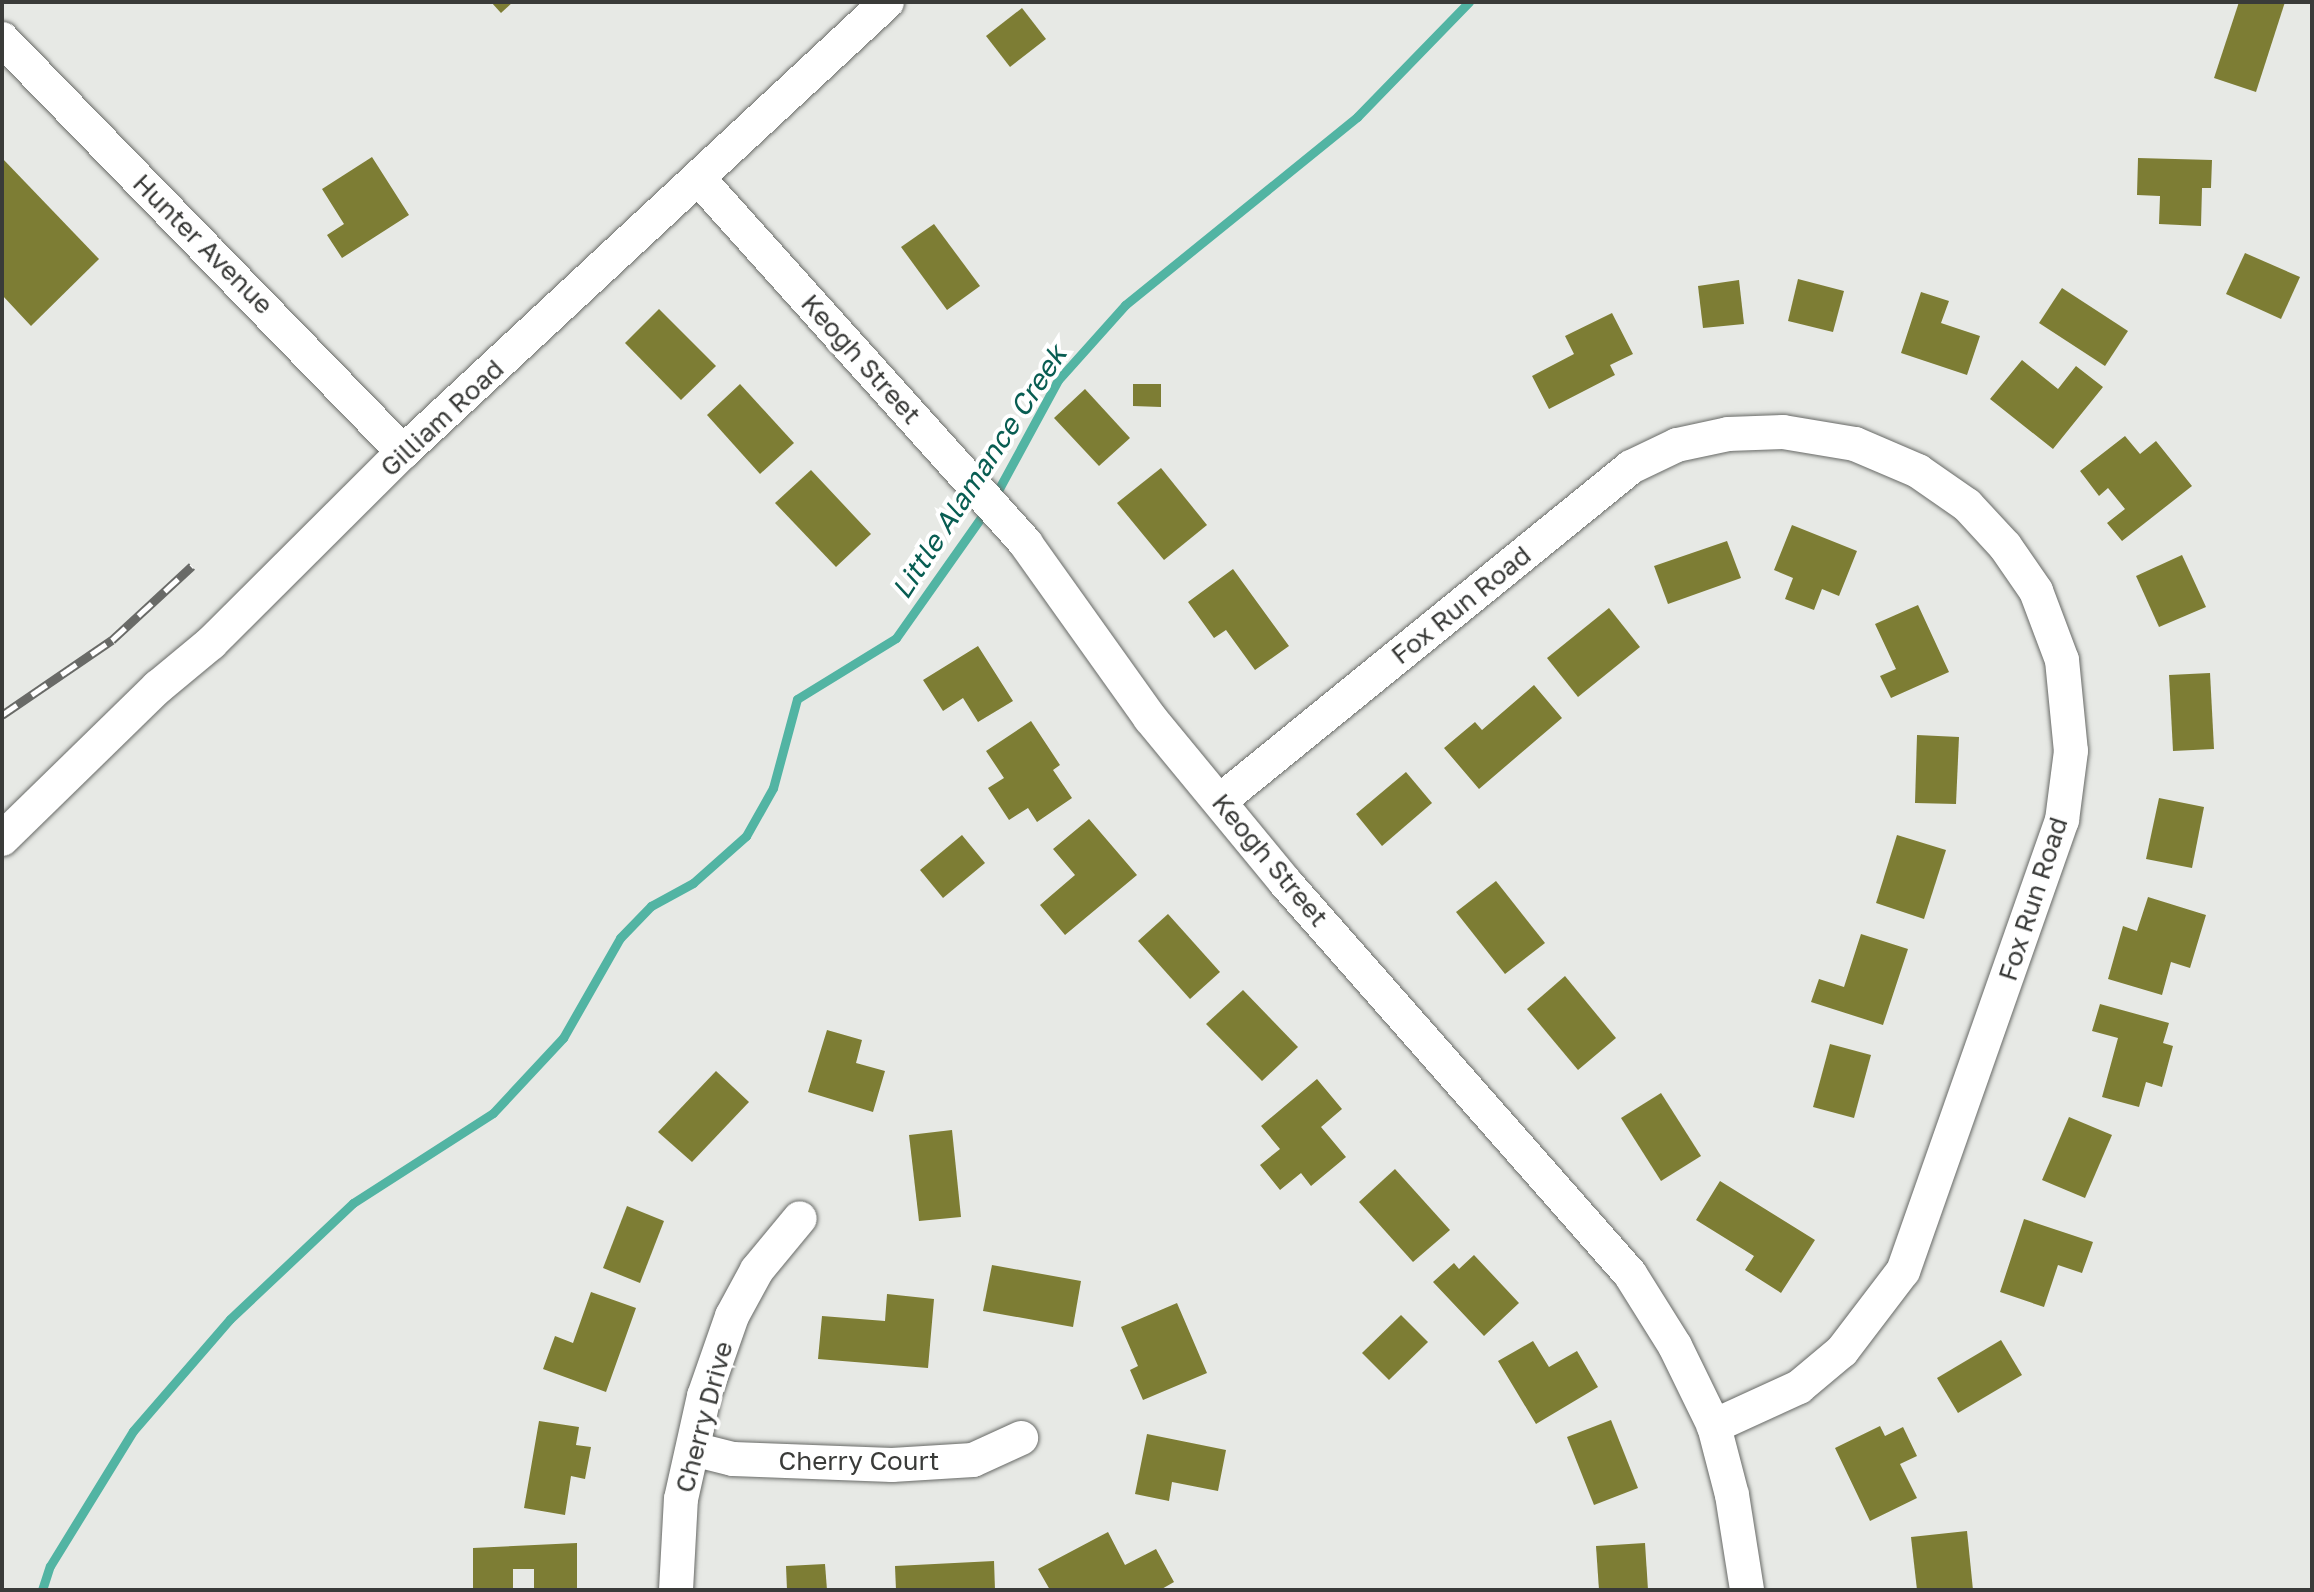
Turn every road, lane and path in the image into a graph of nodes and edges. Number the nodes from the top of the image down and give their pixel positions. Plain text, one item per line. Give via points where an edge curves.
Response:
1 (887, 2) edge
2 (2, 39) edge
3 (699, 179) junction
4 (403, 452) junction
5 (1221, 800) junction
6 (2, 839) edge
7 (800, 1218) dead end
8 (1714, 1426) junction
9 (1021, 1438) dead end
10 (693, 1449) junction
11 (676, 1590) edge
12 (1747, 1590) edge

1 - 3 street, Gilliam Road
2 - 4 street, Hunter Avenue
3 - 4 street, Gilliam Road
3 - 5 street, Keogh Street via 1026,544 1150,718
4 - 6 street, Gilliam Road via 211,643 158,687
5 - 8 street, Keogh Street via 1285,882 1596,1229 1675,1346
5 - 8 street, Fox Run Road via 1631,467 1677,445 1728,434 1783,432 1855,444 1918,471 1967,505 2005,546 2036,591 2062,660 2071,751 2062,820 1903,1271 1842,1351 1799,1387
7 - 10 street, Cherry Drive via 757,1270 732,1316 704,1396
8 - 12 street, Keogh Street via 1732,1495
9 - 10 street, Cherry Court via 973,1460 892,1465 733,1459
10 - 11 street, Cherry Drive via 681,1499

